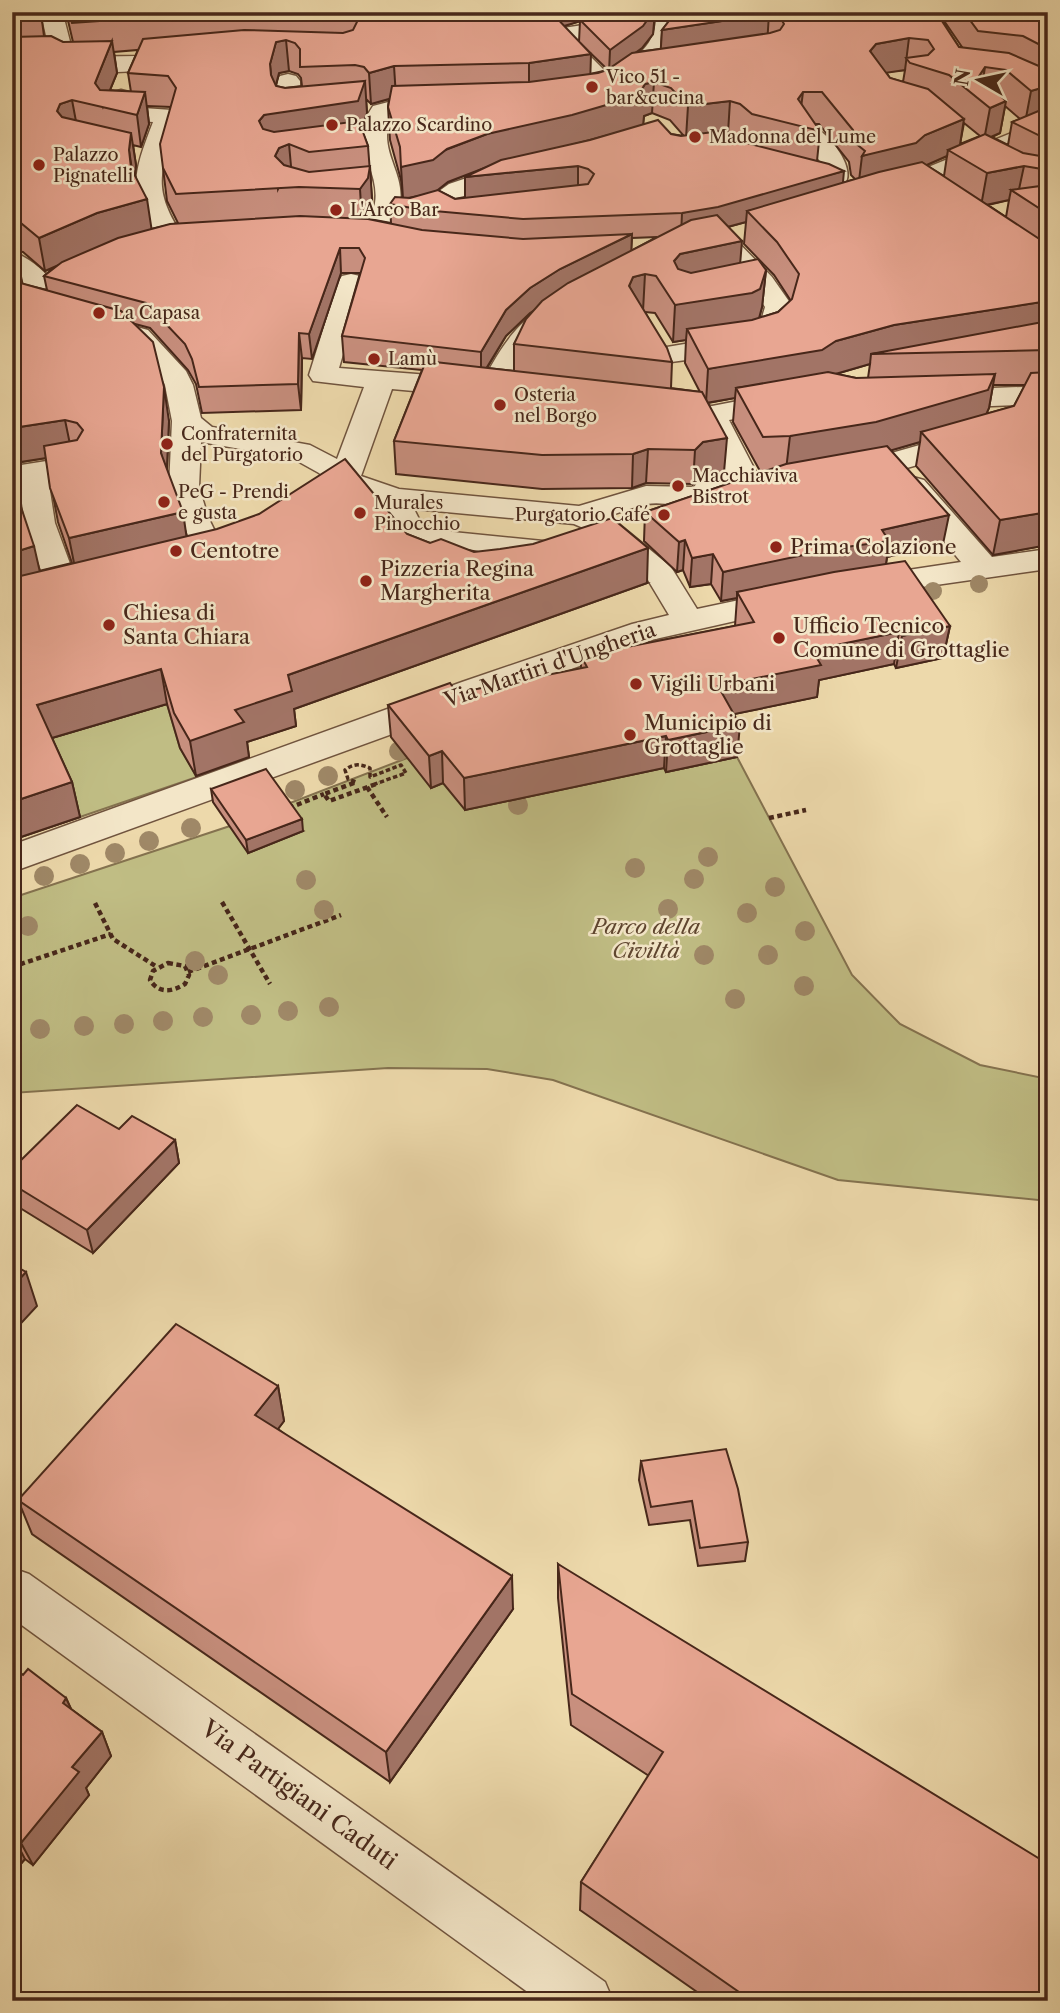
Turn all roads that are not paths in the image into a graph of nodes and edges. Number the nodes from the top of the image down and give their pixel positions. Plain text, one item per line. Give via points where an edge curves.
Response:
1 (62, 12) edge
2 (672, 24) edge
3 (210, 55) edge
4 (63, 58) junction
5 (38, 59) edge
6 (136, 63) junction
7 (675, 69) edge
8 (288, 80) dead end
9 (614, 88) junction
10 (468, 104) edge
11 (343, 107) edge
12 (192, 115) edge
13 (165, 118) junction
14 (1048, 125) edge
15 (809, 132) edge
16 (371, 141) junction
17 (972, 144) junction
18 (344, 145) edge
19 (127, 153) edge
20 (152, 159) junction
21 (536, 165) edge
22 (1012, 169) edge
23 (810, 172) edge
24 (360, 190) edge
25 (868, 196) edge
26 (386, 198) junction
27 (752, 230) edge
28 (343, 232) edge
29 (171, 240) edge
30 (721, 240) junction
31 (694, 245) edge
32 (12, 260) edge
33 (67, 274) edge
34 (351, 282) dead end
35 (26, 299) edge
36 (568, 306) edge
37 (381, 380) junction
38 (1048, 395) edge
39 (811, 396) edge
40 (918, 399) edge
41 (642, 408) edge
42 (703, 414) junction
43 (1002, 417) junction
44 (187, 421) junction
45 (358, 441) junction
46 (314, 457) junction
47 (892, 461) junction
48 (72, 466) edge
49 (746, 481) junction
50 (333, 487) junction
51 (395, 498) junction
52 (580, 515) junction
53 (618, 537) junction
54 (241, 542) edge
55 (1048, 559) edge
56 (983, 567) junction
57 (64, 589) edge
58 (688, 620) junction
59 (12, 859) edge
60 (12, 1590) edge
61 (586, 2001) edge

1 - 4 street via 54,22
2 - 9 street via 652,55
2 - 9 street via 613,26 559,38
3 - 6 street
4 - 5 street
4 - 6 street via 68,64
6 - 13 street via 114,114
7 - 9 street
8 - 11 street via 288,110
10 - 16 street via 381,111
12 - 13 street
13 - 20 street
14 - 17 street via 1013,129
15 - 23 street via 835,164 841,181
16 - 18 street
16 - 26 street
17 - 22 street
17 - 25 street via 930,175 933,191
19 - 20 street
20 - 29 street via 147,182 153,213
21 - 26 street via 458,189 456,205 410,210
24 - 26 street
26 - 28 street via 382,236
27 - 30 street
30 - 31 street
30 - 42 street via 751,286 779,306 772,333 757,340 658,344
32 - 35 street
33 - 35 street
34 - 37 street via 323,375
35 - 44 street via 138,336 172,371
36 - 37 street via 530,330 511,352 506,392
37 - 45 street
38 - 43 street
39 - 42 street
40 - 43 street
41 - 42 street
42 - 49 street
43 - 47 street
44 - 46 street via 203,434
44 - 54 street via 184,487 197,557
45 - 46 street via 338,456
45 - 50 street
46 - 50 street
47 - 49 street via 783,482
47 - 56 street
48 - 57 street via 32,471 40,523
49 - 52 street via 712,484 703,496 646,495
50 - 51 street
51 - 52 street
51 - 53 street via 404,524 426,539 554,552
52 - 53 street
53 - 58 street via 660,574
55 - 56 street, Via Martiri d'Ungheria
56 - 58 street, Via Martiri d'Ungheria
58 - 59 street, Via Martiri d'Ungheria via 642,631 474,690
60 - 61 street, Via Partigiani Caduti

